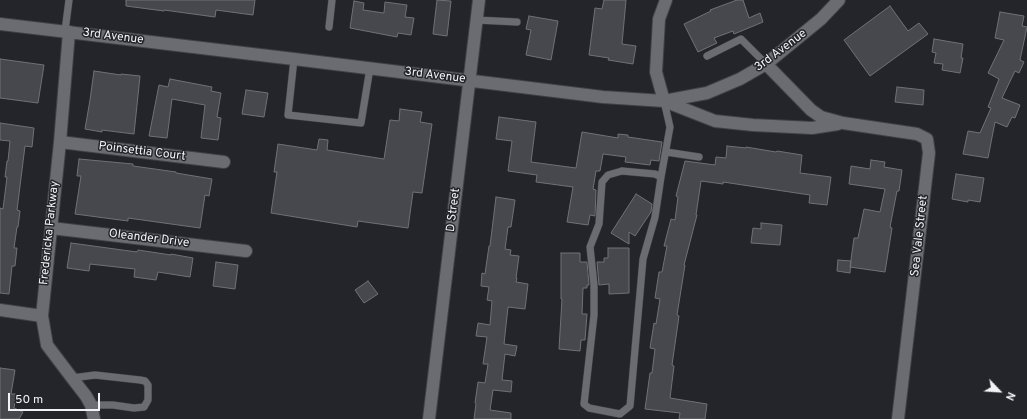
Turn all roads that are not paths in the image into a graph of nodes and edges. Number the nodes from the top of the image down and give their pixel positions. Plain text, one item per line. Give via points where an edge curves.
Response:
1 (69, 0) edge
2 (332, 0) edge
3 (479, 0) edge
4 (666, 0) edge
5 (839, 0) edge
6 (476, 20) junction
7 (517, 22) dead end
8 (0, 24) edge
9 (329, 27) dead end
10 (67, 32) junction
11 (707, 56) dead end
12 (294, 59) junction
13 (766, 64) junction
14 (370, 68) junction
15 (469, 81) junction
16 (664, 101) junction
17 (843, 123) junction
18 (60, 142) junction
19 (666, 152) junction
20 (699, 158) dead end
21 (224, 162) dead end
22 (661, 177) junction
23 (51, 228) junction
24 (246, 251) dead end
25 (0, 310) edge
26 (42, 316) junction
27 (72, 378) junction
28 (91, 405) junction
29 (94, 419) edge
30 (429, 419) edge
31 (898, 419) edge

1 - 10 lane
2 - 9 lane
3 - 6 street, D Street
4 - 16 street via 659,19 656,72
5 - 13 street, 3rd Avenue via 821,20
6 - 7 lane
6 - 15 street, D Street
8 - 10 street, 3rd Avenue
10 - 12 street, 3rd Avenue
10 - 18 street, Fredericka Parkway
11 - 13 lane via 741,39
12 - 14 street, 3rd Avenue
12 - 14 lane via 288,115 361,123
13 - 16 street, 3rd Avenue via 707,93
13 - 17 street, Sea Vale Street via 811,110 821,117
14 - 15 street, 3rd Avenue
15 - 16 street, 3rd Avenue via 603,97
15 - 30 street, D Street
16 - 17 street, Sea Vale Street via 715,121 812,128
16 - 19 lane via 670,127
17 - 31 street, Sea Vale Street via 917,134 926,139 929,153
18 - 21 street, Poinsettia Court
18 - 23 street, Fredericka Parkway
19 - 20 lane
19 - 22 lane
22 - 22 lane via 655,217 643,259 630,406 620,414 590,408 584,404 594,315 590,248 599,224 602,182 608,175 622,171 655,174
23 - 24 street, Oleander Drive
23 - 26 street, Fredericka Parkway
25 - 26 street
26 - 27 street, Fredericka Parkway via 47,345
27 - 28 street, Fredericka Parkway
27 - 28 lane via 95,375 140,380 148,385 148,400 144,407
28 - 29 street, Fredericka Parkway

